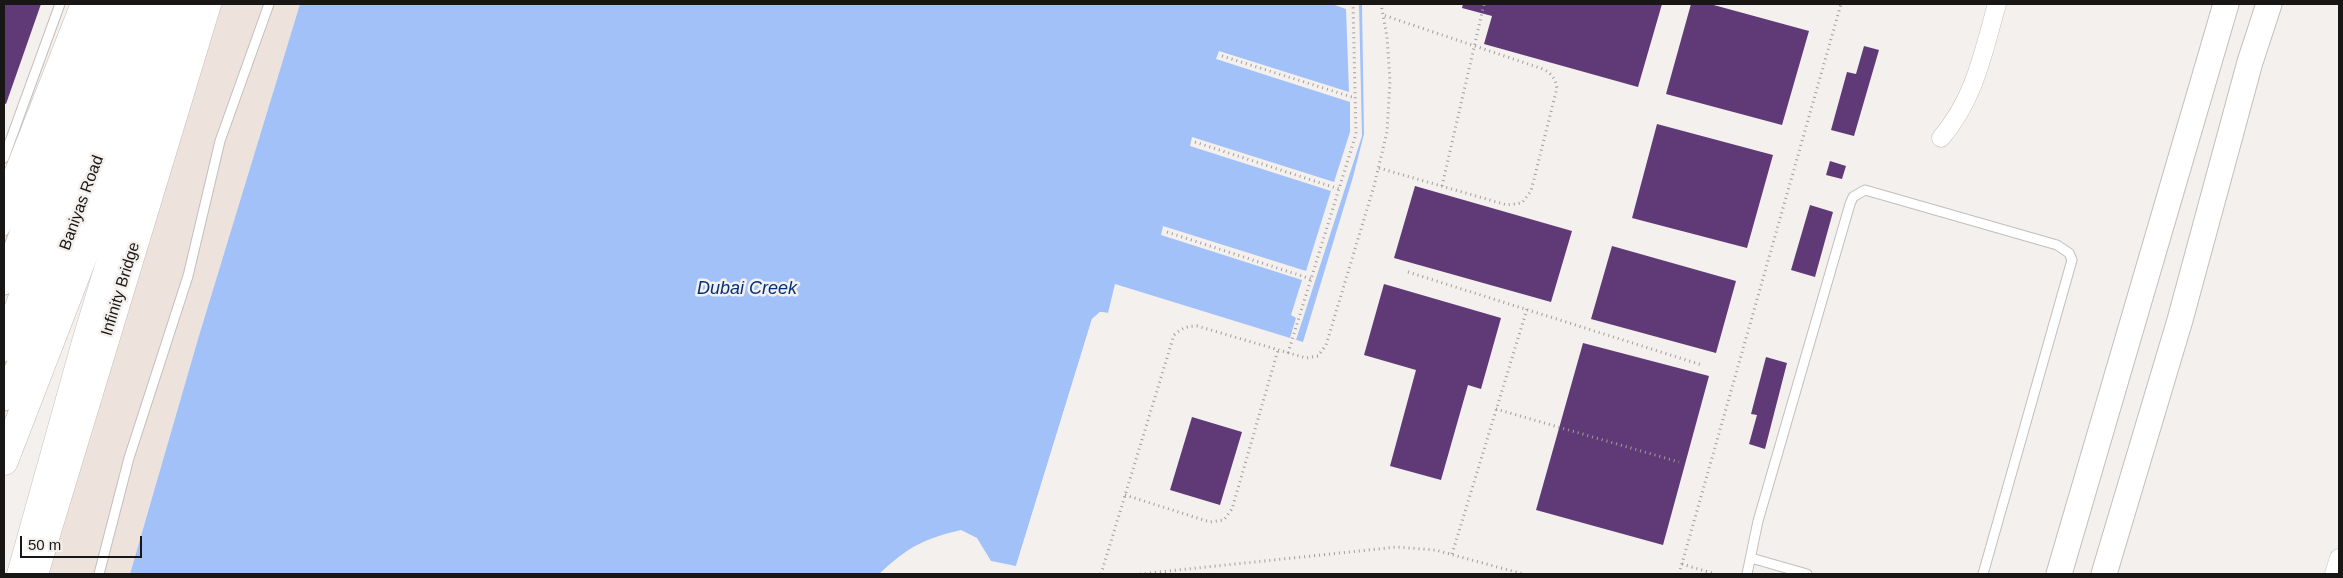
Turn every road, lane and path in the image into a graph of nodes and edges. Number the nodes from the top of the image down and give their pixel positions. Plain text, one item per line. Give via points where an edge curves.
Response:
1 (60, 4) edge
2 (85, 4) edge
3 (101, 4) edge
4 (128, 4) edge
5 (149, 4) edge
6 (168, 4) edge
7 (184, 4) edge
8 (207, 4) edge
9 (269, 4) edge
10 (1352, 4) edge
11 (1381, 4) edge
12 (1484, 4) edge
13 (1841, 4) edge
14 (1998, 4) edge
15 (2226, 4) edge
16 (2269, 4) edge
17 (2287, 4) edge
18 (1383, 15) junction
19 (1474, 46) junction
20 (1222, 56) dead end
21 (2250, 62) junction
22 (1355, 98) junction
23 (1941, 138) dead end
24 (1195, 142) dead end
25 (4, 158) edge
26 (48, 164) junction
27 (1379, 168) junction
28 (1442, 186) junction
29 (1339, 189) junction
30 (4, 210) edge
31 (4, 231) edge
32 (1168, 232) dead end
33 (1408, 272) dead end
34 (1311, 279) junction
35 (4, 282) edge
36 (1527, 309) junction
37 (4, 347) edge
38 (1278, 350) junction
39 (1288, 353) junction
40 (1702, 364) dead end
41 (4, 398) edge
42 (1496, 409) junction
43 (4, 461) edge
44 (1678, 462) dead end
45 (1125, 495) junction
46 (1452, 554) junction
47 (1751, 558) junction
48 (2339, 558) edge
49 (1682, 564) junction
50 (16, 574) edge
51 (34, 574) edge
52 (100, 574) edge
53 (1101, 574) edge
54 (1140, 574) edge
55 (1523, 574) edge
56 (1679, 574) edge
57 (1715, 574) edge
58 (1746, 574) edge
59 (1807, 574) edge
60 (1983, 574) edge
61 (2059, 574) edge
62 (2104, 574) edge
63 (2334, 574) edge

1 - 25 lane
2 - 30 highway
3 - 26 main road
4 - 37 highway via 83,138
5 - 41 main road, Baniyas Road via 95,171
6 - 43 highway via 100,212
7 - 50 street via 82,338
8 - 51 highway, Infinity Bridge
9 - 52 lane via 220,141 188,276 129,458
10 - 22 path
11 - 18 path
12 - 19 path
13 - 49 path
14 - 23 street via 1969,97
15 - 61 main road
16 - 21 main road
17 - 21 main road
18 - 19 path
18 - 27 path via 1390,81 1387,132
19 - 28 path
19 - 28 path via 1550,73 1556,80 1556,97 1531,191 1522,203 1507,205
20 - 22 path
21 - 62 main road via 2180,320
22 - 29 path via 1356,134
24 - 29 path
26 - 31 lane
26 - 35 main road
27 - 28 path
27 - 39 path via 1326,345 1318,356 1312,358
29 - 34 path
32 - 34 path
33 - 36 path
34 - 39 path
36 - 40 path
36 - 42 path
38 - 39 path
38 - 45 path via 1198,326 1181,329 1174,335
38 - 45 path via 1232,509 1224,520 1210,522
42 - 44 path
42 - 46 path
45 - 53 path
46 - 54 path via 1418,547 1397,547
46 - 55 path
47 - 58 lane
47 - 59 lane
47 - 60 lane via 1758,521 1852,197 1865,190 2058,244 2072,260
48 - 63 street
49 - 56 path
49 - 57 path

